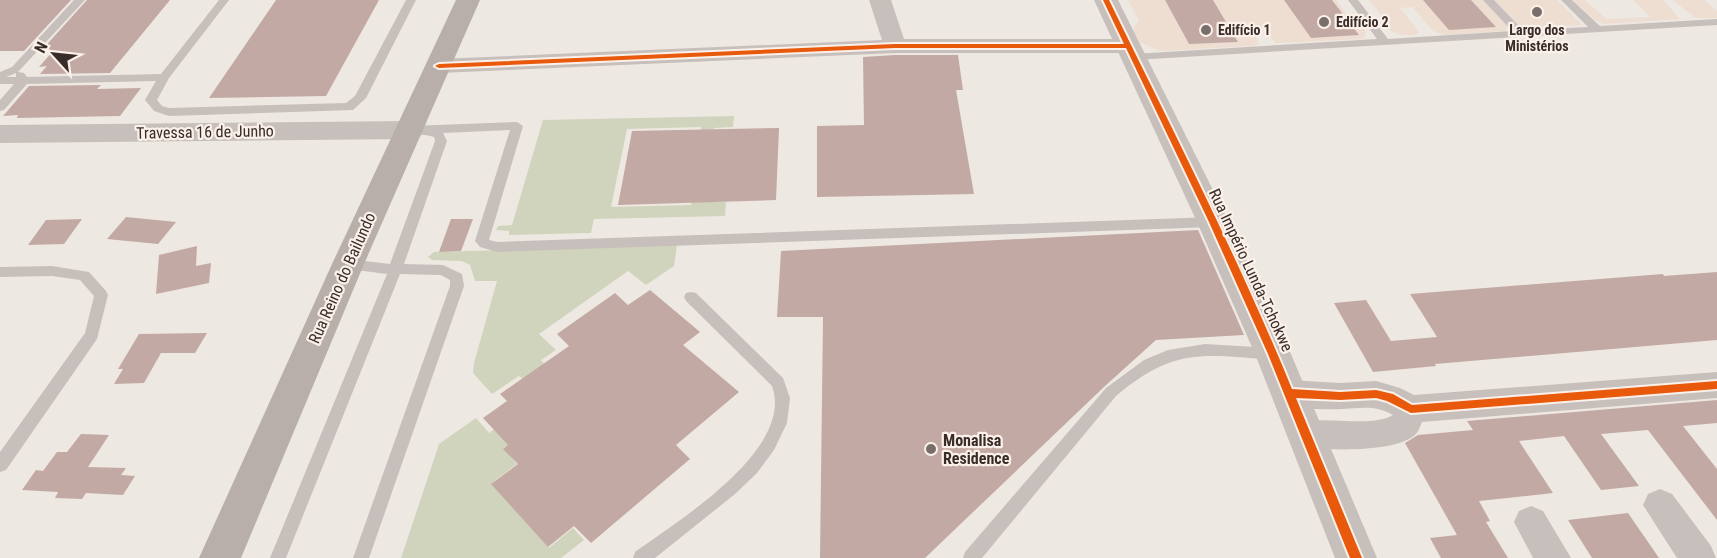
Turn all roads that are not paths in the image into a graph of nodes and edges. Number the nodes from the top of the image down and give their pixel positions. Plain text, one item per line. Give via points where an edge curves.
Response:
1 (80, 0) edge
2 (224, 0) edge
3 (411, 0) edge
4 (468, 0) edge
5 (880, 0) edge
6 (1106, 0) edge
7 (1353, 0) edge
8 (1488, 0) edge
9 (1566, 0) edge
10 (1717, 22) edge
11 (1597, 29) junction
12 (1521, 34) junction
13 (1385, 42) junction
14 (895, 46) junction
15 (1131, 51) junction
16 (439, 66) junction
17 (16, 69) junction
18 (0, 76) edge
19 (164, 77) junction
20 (24, 80) junction
21 (0, 81) edge
22 (0, 107) edge
23 (416, 125) junction
24 (0, 134) edge
25 (1213, 222) junction
26 (348, 264) junction
27 (395, 270) junction
28 (0, 272) edge
29 (691, 297) dead end
30 (1273, 354) junction
31 (1717, 385) edge
32 (1289, 393) junction
33 (1411, 409) junction
34 (1306, 434) junction
35 (0, 465) edge
36 (1660, 505) dead end
37 (1531, 522) dead end
38 (219, 558) edge
39 (278, 558) edge
40 (361, 558) edge
41 (641, 558) edge
42 (971, 558) edge
43 (1356, 558) edge
44 (1554, 558) edge
45 (1698, 558) edge

1 - 17 lane
2 - 19 lane
3 - 19 lane via 360,98 349,107 169,112 160,110 151,100
4 - 16 main road, Rua Reino do Bailundo
5 - 14 street
6 - 15 street, Rua Império Lunda-Tchokwe
7 - 13 lane
8 - 12 lane
9 - 11 lane
10 - 11 lane
11 - 12 lane
12 - 13 lane
13 - 15 lane
14 - 15 street
14 - 16 street
15 - 25 street, Rua Império Lunda-Tchokwe
16 - 23 main road, Rua Reino do Bailundo
17 - 18 lane
17 - 20 lane
19 - 20 lane
20 - 21 lane
20 - 22 lane
23 - 24 street, Travessa 16 de Junho
23 - 25 lane via 517,126 482,241 497,247
23 - 26 main road, Rua Reino do Bailundo
23 - 27 lane via 439,135 441,141
25 - 30 street, Rua Império Lunda-Tchokwe
26 - 27 lane
26 - 38 main road, Rua Reino do Bailundo
27 - 39 lane
27 - 40 lane via 443,270 457,278 457,286
28 - 35 lane via 52,271 84,276 102,295 92,335
29 - 41 lane via 778,382 783,399 781,420 754,466
30 - 32 street, Rua Império Lunda-Tchokwe
30 - 42 lane via 1200,350 1172,354 1129,375
31 - 33 street
32 - 33 street via 1376,393
32 - 34 street, Rua Império Lunda-Tchokwe
33 - 34 street via 1406,423 1396,430
34 - 43 street, Rua Império Lunda-Tchokwe
36 - 45 street
37 - 44 street

